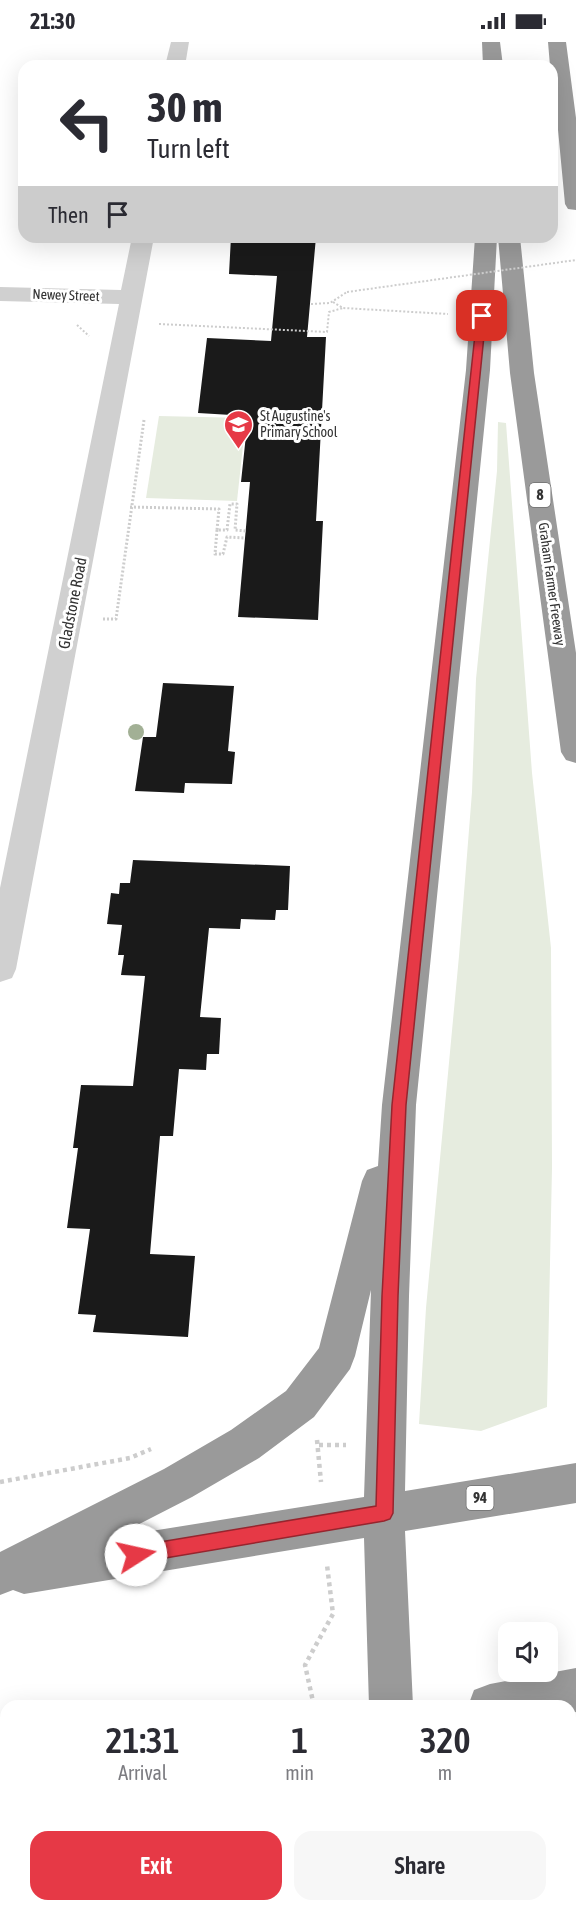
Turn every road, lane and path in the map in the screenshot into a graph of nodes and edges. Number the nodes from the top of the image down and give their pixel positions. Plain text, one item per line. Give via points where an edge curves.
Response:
1 (180, 42) edge
2 (491, 42) edge
3 (557, 42) edge
4 (177, 60) edge
5 (492, 60) edge
6 (560, 62) junction
7 (576, 99) edge
8 (576, 204) edge
9 (142, 243) edge
10 (486, 243) edge
11 (510, 243) edge
12 (576, 260) edge
13 (0, 294) edge
14 (75, 296) junction
15 (333, 302) junction
16 (310, 304) dead end
17 (130, 309) junction
18 (344, 309) junction
19 (452, 314) dead end
20 (87, 346) dead end
21 (130, 507) dead end
22 (217, 530) junction
23 (246, 531) dead end
24 (245, 538) dead end
25 (576, 752) edge
26 (0, 969) edge
27 (399, 1105) junction
28 (162, 1444) dead end
29 (319, 1445) dead end
30 (356, 1446) dead end
31 (0, 1482) edge
32 (576, 1483) edge
33 (384, 1513) junction
34 (0, 1575) edge
35 (576, 1690) edge
36 (391, 1700) edge
37 (522, 1700) edge

1 - 4 street
2 - 5 highway
3 - 6 highway
6 - 7 highway
6 - 8 highway
9 - 17 street, Gladstone Road
10 - 27 highway via 478,370
11 - 25 highway, Graham Farmer Freeway / 8 via 522,373
12 - 15 path, bridge via 347,292
13 - 14 street, Newey Street
14 - 17 street, Newey Street
14 - 20 path via 69,319 90,335
15 - 16 path
15 - 18 path
17 - 18 path via 160,324 327,332 329,312
17 - 26 street, Gladstone Road
18 - 19 path
21 - 22 path via 219,509
22 - 23 path via 227,531 230,504 237,504 235,531
22 - 24 path via 214,554 223,554 227,537
27 - 33 highway
27 - 34 highway via 336,1356 300,1404 245,1444 178,1483
28 - 31 path via 130,1458
29 - 30 path
32 - 33 highway, 94
33 - 34 highway, 94
33 - 36 highway
35 - 37 highway

